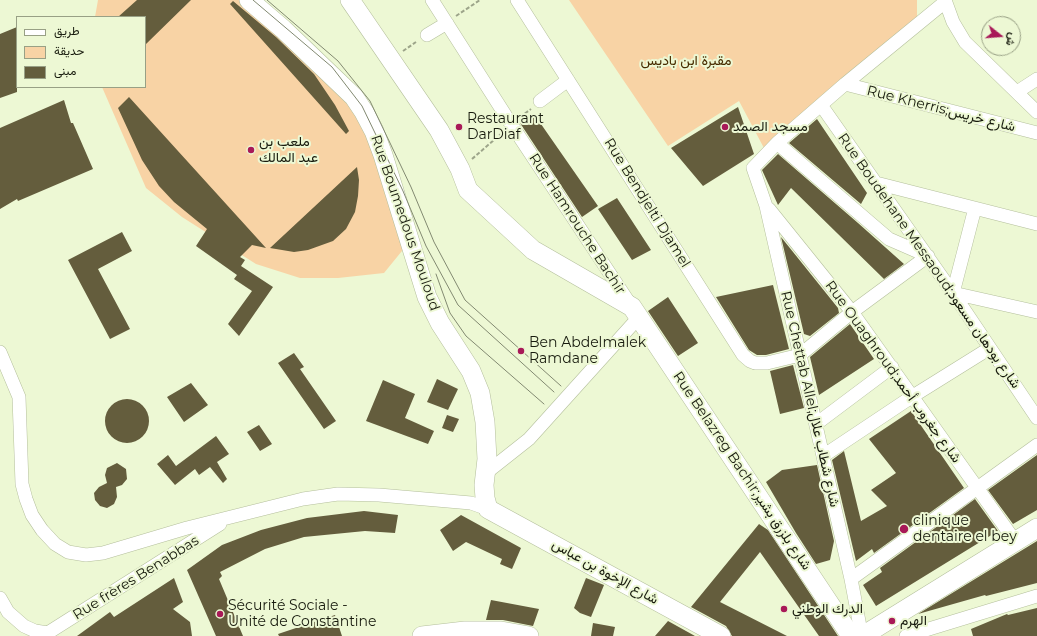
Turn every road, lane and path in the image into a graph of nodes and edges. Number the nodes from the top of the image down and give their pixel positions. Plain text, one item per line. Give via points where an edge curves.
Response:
1 (249, 0) edge
2 (350, 0) edge
3 (432, 0) edge
4 (480, 0) edge
5 (516, 0) edge
6 (945, 1) edge
7 (447, 23) junction
8 (427, 35) joint
9 (391, 59) junction
10 (568, 80) junction
11 (1037, 80) edge
12 (845, 84) junction
13 (1017, 92) junction
14 (540, 101) joint
15 (821, 105) junction
16 (1037, 112) edge
17 (511, 124) junction
18 (1037, 133) edge
19 (777, 143) junction
20 (460, 169) junction
21 (876, 183) junction
22 (766, 206) junction
23 (975, 208) junction
24 (1037, 224) edge
25 (928, 256) junction
26 (953, 293) junction
27 (636, 312) junction
28 (852, 312) junction
29 (1037, 312) edge
30 (990, 348) junction
31 (0, 352) edge
32 (800, 355) junction
33 (892, 367) junction
34 (912, 396) junction
35 (1031, 401) edge
36 (1037, 418) edge
37 (816, 424) junction
38 (1037, 445) edge
39 (823, 456) junction
40 (486, 473) junction
41 (977, 487) junction
42 (488, 509) junction
43 (228, 519) junction
44 (1037, 528) edge
45 (1015, 541) junction
46 (851, 579) junction
47 (1037, 596) edge
48 (0, 598) edge
49 (46, 634) edge
50 (863, 634) edge
51 (422, 636) edge
52 (529, 636) edge
53 (721, 636) edge
54 (906, 636) edge

1 - 40 street, Rue Boumedous Mouloud via 350,93 374,131 427,297 440,323 471,371 480,393 485,422
2 - 9 street
3 - 7 street, Rue Hamrouche Bachir
4 - 7 path
5 - 10 street, Rue Bendjelti Djamel
6 - 12 street
6 - 13 street via 953,22 965,42
7 - 8 street
7 - 17 street, Rue Hamrouche Bachir
8 - 9 path
9 - 20 street via 439,130
10 - 14 street
10 - 32 street, Rue Bendjelti Djamel via 743,355 750,361 761,363
11 - 13 street
12 - 15 street
12 - 18 street, Rue Kherris;شارع خريس
13 - 16 street
14 - 17 path
15 - 19 street
15 - 21 street, Rue Boudehane Messaoud;شارع بودهان مسعود
17 - 20 path
17 - 27 street, Rue Hamrouche Bachir
19 - 22 street, Rue Chettab Allel;شارع شطاب علال via 752,168
19 - 25 street via 889,239
20 - 27 street via 468,190 533,250
21 - 23 street
21 - 25 street, Rue Boudehane Messaoud;شارع بودهان مسعود
22 - 28 street, Rue Ouaghroud;شارع جغروب أحمد
22 - 32 street, Rue Chettab Allel;شارع شطاب علال
23 - 24 street
23 - 26 street
25 - 26 street, Rue Boudehane Messaoud;شارع بودهان مسعود
25 - 28 street
26 - 29 street
26 - 30 street, Rue Boudehane Messaoud;شارع بودهان مسعود
27 - 40 street via 529,439
27 - 50 street, Rue Belazreg Bachir;شارع بلزرق بشير
28 - 32 street
28 - 33 street, Rue Ouaghroud;شارع جغروب أحمد
30 - 34 street
30 - 35 street, Rue Boudehane Messaoud;شارع بودهان مسعود
31 - 43 street via 19,397 22,484 26,499 32,515 55,544 68,552 103,553 187,528
32 - 37 street, Rue Chettab Allel;شارع شطاب علال
33 - 34 street, Rue Ouaghroud;شارع جغروب أحمد
33 - 37 street
34 - 39 street
34 - 41 street, Rue Ouaghroud;شارع جغروب أحمد
35 - 36 street, Rue Boudehane Messaoud;شارع بودهان مسعود
37 - 39 street, Rue Chettab Allel;شارع شطاب علال
38 - 41 street
39 - 46 street, Rue Chettab Allel;شارع شطاب علال
40 - 42 street, Rue Boumedous Mouloud via 484,485
41 - 45 street, Rue Ouaghroud;شارع جغروب أحمد
41 - 46 street
42 - 43 street via 471,503 379,494 338,494 303,499
42 - 53 street, شارع الإخوة بن عباس
43 - 49 street, Rue frères Benabbas
44 - 45 street
45 - 50 street
46 - 50 street, Rue Chettab Allel;شارع شطاب علال
47 - 54 street
48 - 49 street via 8,612 24,626
51 - 52 street via 465,631 501,631

